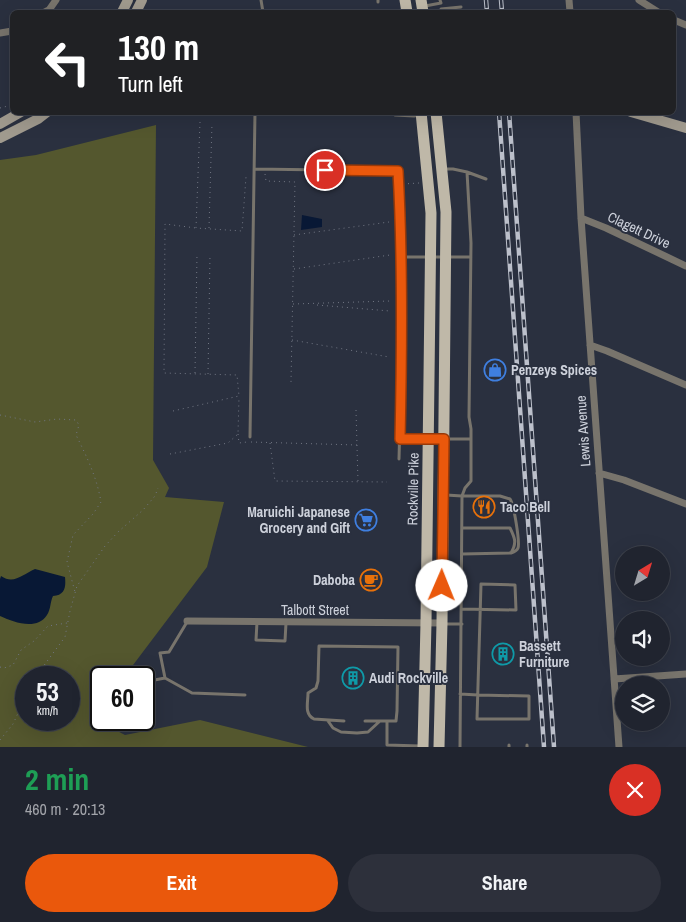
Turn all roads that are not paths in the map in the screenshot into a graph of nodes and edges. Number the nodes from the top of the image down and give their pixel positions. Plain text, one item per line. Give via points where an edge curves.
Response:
1 (639, 0) edge
2 (440, 1) edge
3 (422, 6) edge
4 (461, 7) dead end
5 (447, 10) edge
6 (655, 10) edge
7 (16, 115) edge
8 (43, 115) edge
9 (255, 115) edge
10 (394, 115) edge
11 (418, 115) edge
12 (421, 115) edge
13 (436, 115) edge
14 (576, 115) edge
15 (642, 115) edge
16 (0, 124) edge
17 (686, 128) edge
18 (0, 138) edge
19 (254, 169) junction
20 (442, 169) junction
21 (467, 172) junction
22 (486, 179) dead end
23 (581, 218) junction
24 (430, 256) junction
25 (401, 257) junction
26 (446, 257) junction
27 (471, 257) junction
28 (686, 266) edge
29 (590, 345) junction
30 (686, 385) edge
31 (250, 437) dead end
32 (400, 439) junction
33 (444, 439) junction
34 (471, 439) junction
35 (428, 440) junction
36 (399, 459) dead end
37 (599, 473) junction
38 (443, 495) junction
39 (462, 496) junction
40 (686, 504) edge
41 (462, 528) junction
42 (511, 553) junction
43 (462, 554) junction
44 (462, 609) junction
45 (480, 609) junction
46 (187, 621) joint
47 (257, 622) junction
48 (286, 622) junction
49 (426, 623) junction
50 (442, 623) junction
51 (462, 624) junction
52 (686, 674) edge
53 (165, 678) junction
54 (614, 679) junction
55 (155, 680) edge
56 (460, 694) junction
57 (245, 695) dead end
58 (478, 696) junction
59 (328, 720) junction
60 (344, 721) dead end
61 (365, 721) dead end
62 (380, 721) junction
63 (386, 721) junction
64 (423, 747) edge
65 (439, 747) edge
66 (460, 747) edge
67 (619, 747) edge

1 - 6 street
2 - 3 lane
4 - 5 lane
7 - 16 main road
8 - 18 main road
9 - 19 lane
10 - 11 lane
12 - 24 main road, Rockville Pike via 431,213
13 - 20 main road
14 - 23 street, Lewis Avenue
15 - 17 main road
19 - 25 lane via 398,171
19 - 31 lane
20 - 21 lane
20 - 26 main road
21 - 22 lane
21 - 27 lane
23 - 28 street, Clagett Drive
23 - 29 street, Lewis Avenue
24 - 25 lane
24 - 26 lane
24 - 35 main road, Rockville Pike
25 - 32 lane
26 - 27 lane
26 - 33 main road
27 - 34 lane
29 - 30 street
29 - 37 street, Lewis Avenue
32 - 35 lane
32 - 36 lane
33 - 34 lane
33 - 35 lane
33 - 38 main road
34 - 39 lane via 471,481
35 - 49 main road, Rockville Pike
37 - 40 street
37 - 54 street, Lewis Avenue
38 - 39 lane
38 - 50 main road
39 - 41 lane
39 - 42 lane via 510,499 518,539 518,548
41 - 42 lane via 510,528 515,541
41 - 43 lane
42 - 43 lane
43 - 44 lane
44 - 45 lane
44 - 51 lane
45 - 45 lane via 516,610 515,585 481,584
45 - 58 lane
46 - 47 street, Talbott Street
46 - 53 lane via 169,652 160,653
47 - 48 street, Talbott Street
47 - 48 lane via 256,640 286,641
48 - 49 street, Talbott Street
49 - 50 street, Talbott Street
49 - 64 main road, Rockville Pike
50 - 51 lane
50 - 65 main road
51 - 56 lane
52 - 54 street
53 - 55 lane
53 - 57 lane via 192,693
54 - 67 street, Lewis Avenue
56 - 58 lane
56 - 66 lane
58 - 58 lane via 477,720 529,719 529,696
59 - 60 lane
59 - 62 lane via 341,732 357,733 368,732
59 - 63 lane via 314,719 307,713 308,694 316,688 318,681 319,646 398,647 396,721
61 - 62 lane
62 - 63 lane
63 - 64 lane via 387,744
64 - 65 main road

